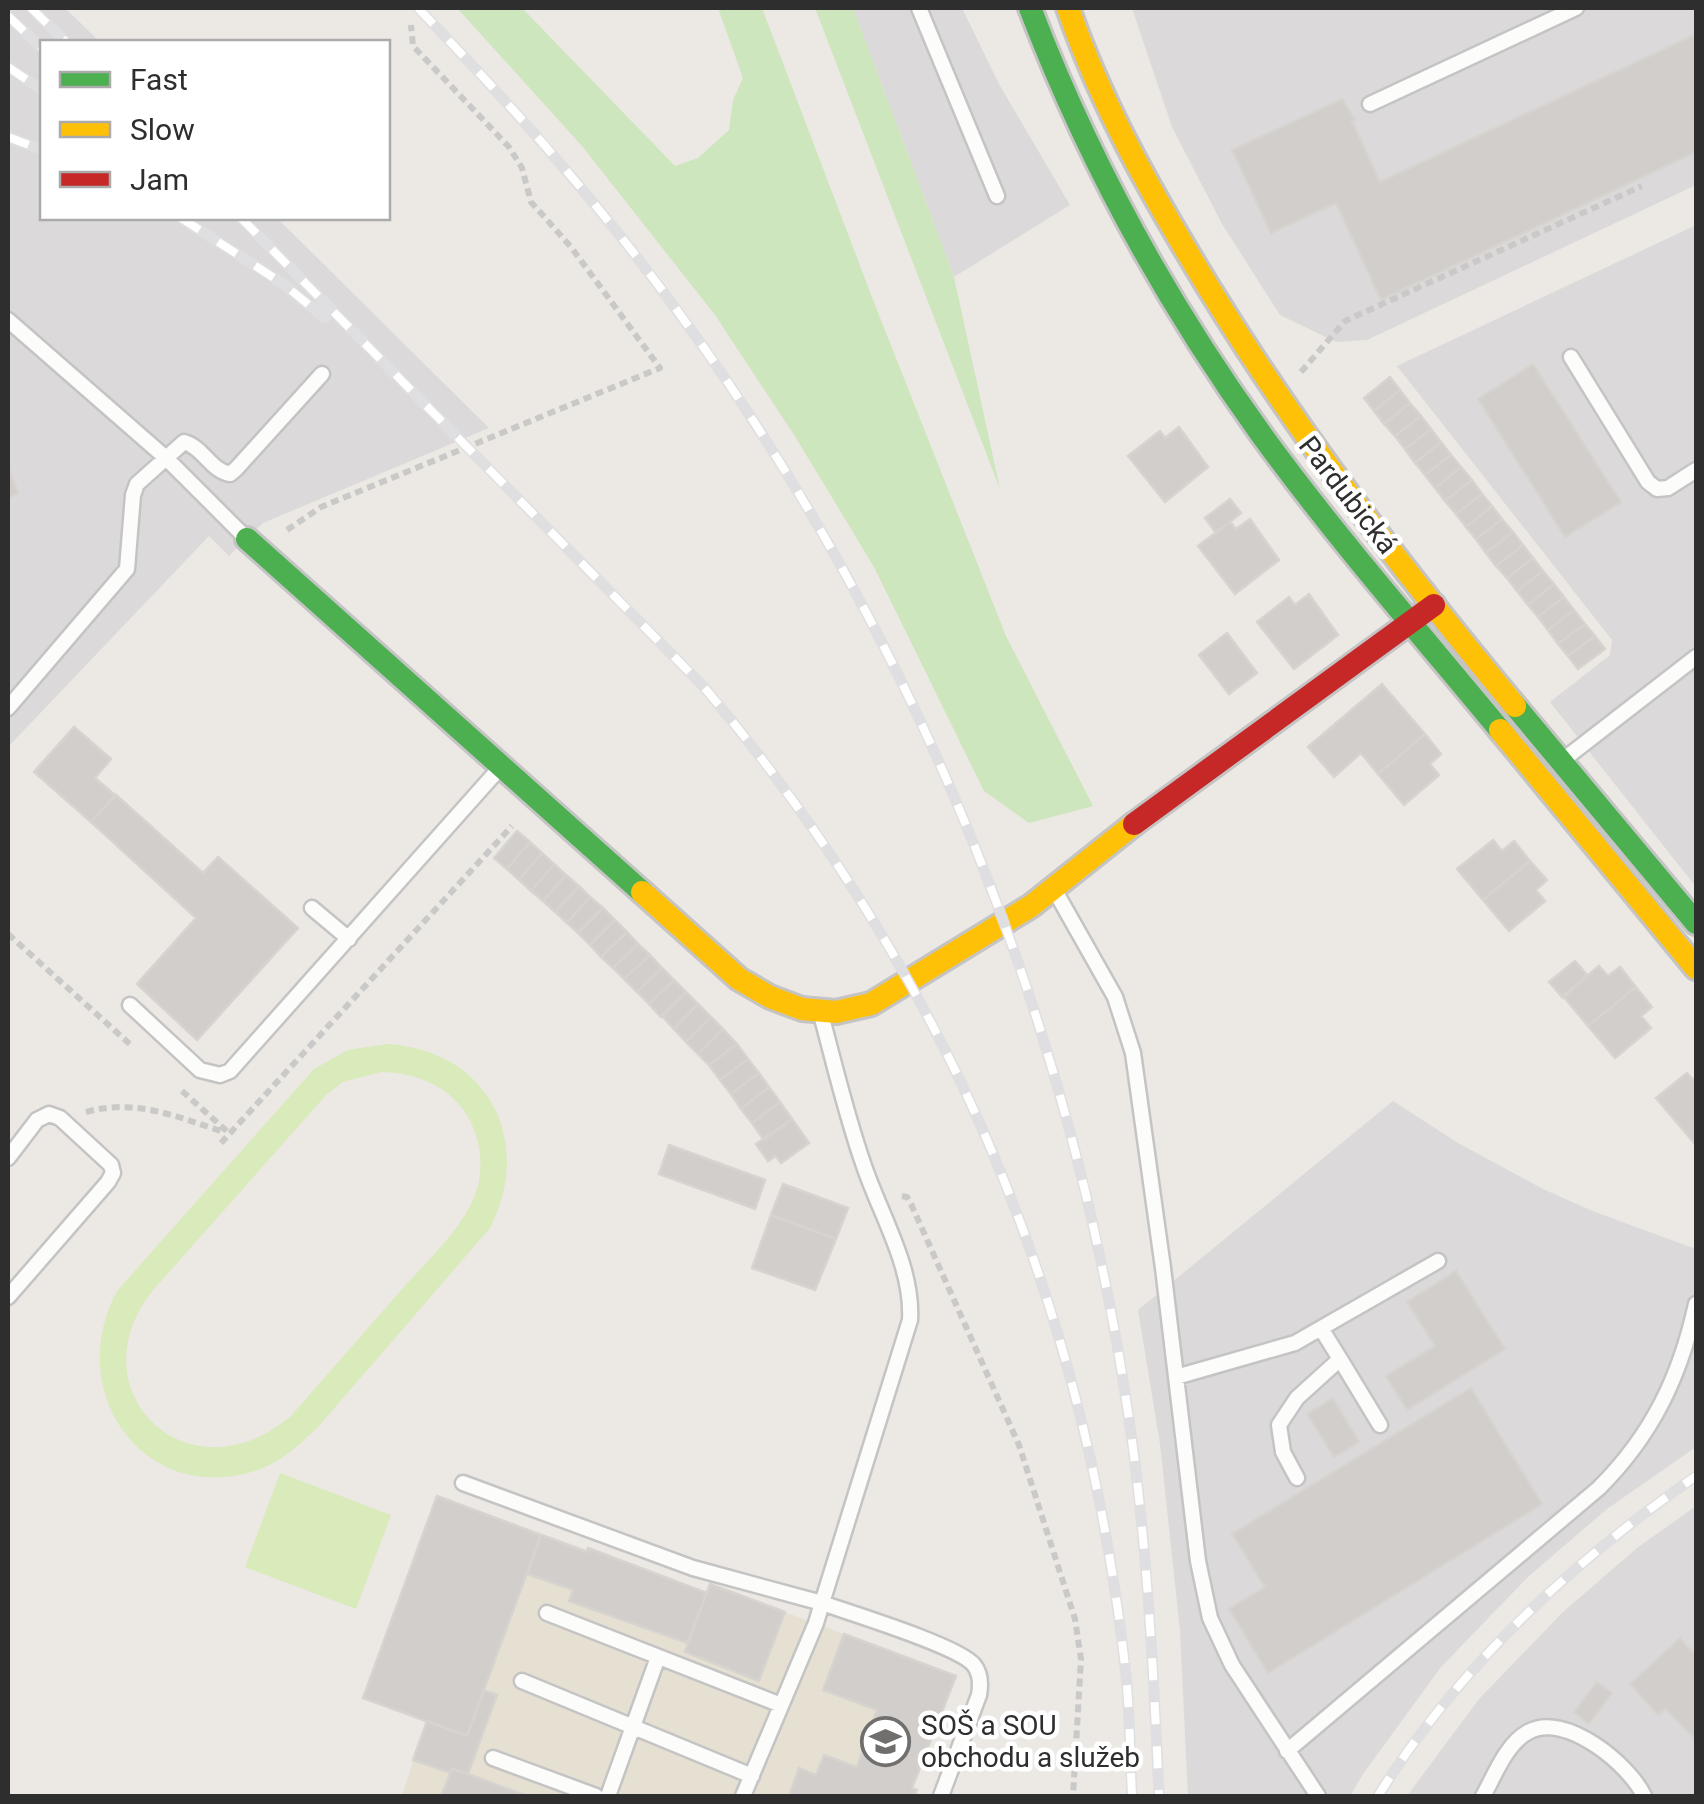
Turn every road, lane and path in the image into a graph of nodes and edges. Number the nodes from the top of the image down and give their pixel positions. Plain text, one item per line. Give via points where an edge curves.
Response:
1 (919, 8) edge
2 (1030, 8) edge
3 (1068, 8) edge
4 (1576, 8) edge
5 (412, 25) dead end
6 (1370, 104) dead end
7 (1642, 186) dead end
8 (997, 196) dead end
9 (8, 320) edge
10 (1571, 356) dead end
11 (322, 374) dead end
12 (1297, 376) dead end
13 (166, 458) junction
14 (1696, 470) edge
15 (253, 544) junction
16 (1434, 605) junction
17 (1411, 622) junction
18 (1696, 656) edge
19 (8, 708) edge
20 (1562, 760) junction
21 (502, 766) junction
22 (1539, 780) junction
23 (557, 816) junction
24 (1053, 889) junction
25 (312, 908) dead end
26 (1696, 923) edge
27 (8, 934) edge
28 (349, 939) junction
29 (1696, 968) edge
30 (130, 1005) dead end
31 (820, 1012) junction
32 (141, 1054) dead end
33 (170, 1080) dead end
34 (68, 1126) junction
35 (230, 1134) junction
36 (221, 1144) dead end
37 (8, 1158) edge
38 (877, 1197) junction
39 (1438, 1260) dead end
40 (8, 1297) edge
41 (1696, 1304) edge
42 (1322, 1330) junction
43 (1340, 1359) junction
44 (1176, 1377) junction
45 (1380, 1425) dead end
46 (1298, 1478) dead end
47 (463, 1483) dead end
48 (822, 1603) junction
49 (547, 1613) dead end
50 (658, 1657) junction
51 (522, 1681) dead end
52 (781, 1705) junction
53 (633, 1727) junction
54 (1287, 1750) junction
55 (493, 1758) dead end
56 (752, 1776) junction
57 (596, 1796) edge
58 (608, 1796) edge
59 (743, 1796) edge
60 (941, 1796) edge
61 (1073, 1796) edge
62 (1318, 1796) edge
63 (1483, 1796) edge
64 (1644, 1796) edge

1 - 8 lane
2 - 17 main road, Pardubická via 1094,158 1208,356
3 - 16 main road, Pardubická via 1143,179 1200,274 1297,426
4 - 6 lane
5 - 15 path via 414,46 509,148 530,202 572,247 660,368 320,507
7 - 12 path via 1346,321
9 - 13 lane
10 - 14 lane via 1648,482 1668,488
11 - 13 lane via 230,474 192,444 184,442
13 - 15 lane
13 - 19 lane via 137,484 127,569
15 - 21 main road
16 - 17 main road
16 - 20 main road, Pardubická
17 - 22 main road, Pardubická
17 - 24 main road
18 - 20 lane
20 - 22 lane
20 - 26 main road, Pardubická
21 - 23 main road
21 - 28 lane
22 - 29 main road, Pardubická
23 - 31 main road via 739,979 781,1003
23 - 35 path via 537,826 516,822
24 - 31 main road via 871,1004
24 - 44 lane via 1126,1024
25 - 28 lane
27 - 32 path
28 - 30 lane via 240,1063 220,1075 200,1070
31 - 38 lane
33 - 35 path
34 - 35 path via 82,1114 127,1106
34 - 37 lane via 49,1114 37,1120
34 - 40 lane via 113,1173
35 - 36 path
38 - 48 lane via 906,1279 910,1320
38 - 61 path via 899,1195 911,1204 1024,1462 1080,1639
39 - 42 lane
41 - 54 lane via 1666,1401 1620,1467
42 - 43 lane
42 - 44 lane via 1278,1350
43 - 45 lane
43 - 46 lane via 1297,1398 1279,1425 1283,1452
44 - 54 lane via 1210,1618
47 - 48 lane via 692,1568
48 - 52 lane
48 - 60 lane via 973,1664 979,1694
49 - 50 lane
50 - 52 lane
50 - 53 lane
51 - 53 lane
52 - 56 lane
53 - 56 lane
53 - 58 lane
54 - 62 lane
55 - 57 lane
56 - 59 lane
63 - 64 lane via 1517,1741 1552,1728 1620,1763

